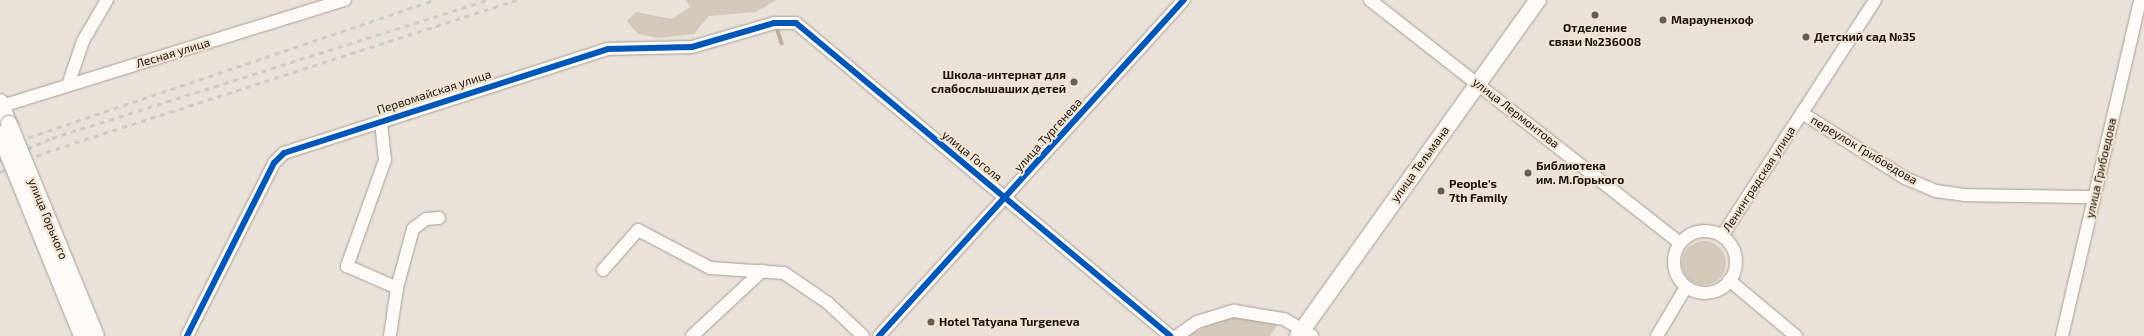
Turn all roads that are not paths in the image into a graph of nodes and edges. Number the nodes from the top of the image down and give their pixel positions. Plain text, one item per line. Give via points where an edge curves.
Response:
1 (107, 0) edge
2 (345, 0) edge
3 (1184, 0) edge
4 (1370, 0) edge
5 (1538, 0) edge
6 (1875, 0) edge
7 (2140, 0) edge
8 (796, 24) joint
9 (1478, 83) junction
10 (68, 85) junction
11 (1, 104) edge
12 (1802, 113) junction
13 (381, 122) junction
14 (0, 134) edge
15 (2094, 197) junction
16 (1006, 198) junction
17 (439, 218) dead end
18 (1722, 236) junction
19 (1680, 243) junction
20 (602, 270) dead end
21 (762, 271) junction
22 (1729, 280) junction
23 (1686, 287) junction
24 (397, 288) junction
25 (1304, 334) edge
26 (82, 336) edge
27 (96, 336) edge
28 (187, 336) edge
29 (390, 336) edge
30 (692, 336) edge
31 (863, 336) edge
32 (879, 336) edge
33 (1171, 336) edge
34 (1177, 336) edge
35 (1656, 336) edge
36 (1796, 336) edge
37 (2062, 336) edge

1 - 10 street via 83,41
2 - 10 street, Лесная улица
3 - 16 street, улица Тургенева
4 - 9 street, улица Лермонтова
5 - 9 main road, улица Тельмана
6 - 12 street, Ленинградская улица
7 - 15 street, улица Грибоедова
8 - 13 street, Первомайская улица via 774,23 692,46 608,49
8 - 16 street, улица Гоголя
9 - 19 street, улица Лермонтова
9 - 25 main road, улица Тельмана
10 - 11 street, Лесная улица
11 - 27 main road, улица Горького, bridge
12 - 15 street, переулок Грибоедова via 1905,178 1936,191 1964,196
12 - 18 street, Ленинградская улица
13 - 24 street via 385,160 347,266
13 - 28 street, Первомайская улица via 298,147 284,153 274,163
14 - 26 main road, улица Горького, bridge
15 - 37 street, улица Грибоедова
16 - 32 street, улица Тургенева
16 - 33 street, улица Гоголя
17 - 24 street via 426,219 413,229
18 - 19 street, Ленинградская улица via 1708,231 1693,233
18 - 22 street, Ленинградская улица via 1730,244 1735,258
19 - 23 street via 1673,261 1680,282
20 - 21 street via 638,230 710,268
21 - 30 street
21 - 31 street via 784,273 828,303
22 - 23 street via 1710,292
22 - 36 street
23 - 35 street
24 - 29 street
25 - 34 street, улица Тельмана via 1277,317 1234,311 1197,322

